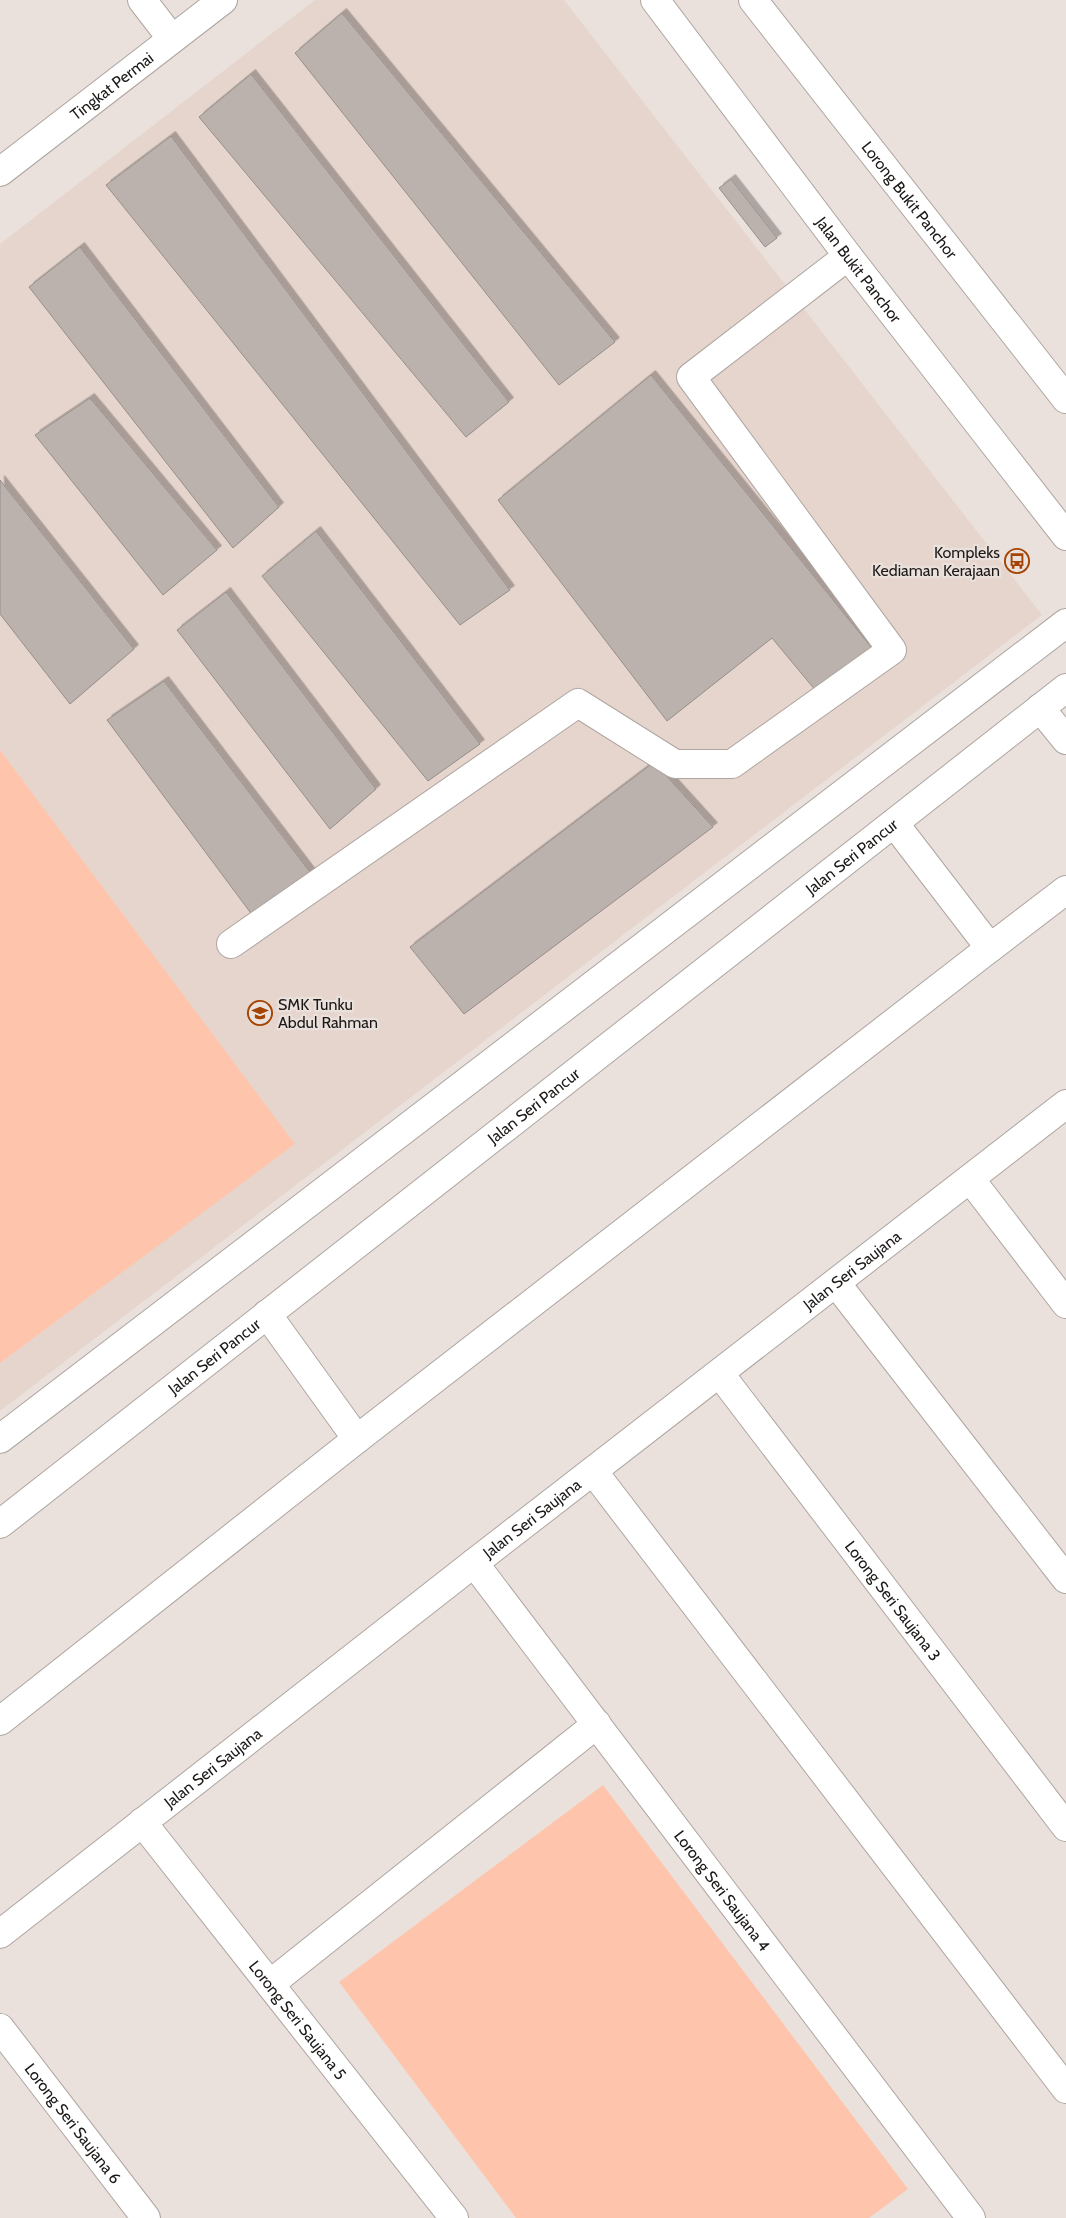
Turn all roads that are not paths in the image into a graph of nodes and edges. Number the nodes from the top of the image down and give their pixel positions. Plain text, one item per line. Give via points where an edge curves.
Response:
1 (142, 0) edge
2 (223, 0) edge
3 (655, 0) edge
4 (754, 0) edge
5 (172, 39) junction
6 (0, 172) edge
7 (848, 256) junction
8 (1066, 399) edge
9 (1066, 536) edge
10 (1066, 623) edge
11 (1066, 688) edge
12 (1040, 708) junction
13 (1066, 740) edge
14 (894, 823) junction
15 (1066, 890) edge
16 (231, 944) dead end
17 (990, 948) junction
18 (1066, 1104) edge
19 (971, 1180) junction
20 (836, 1283) junction
21 (1066, 1304) edge
22 (268, 1314) junction
23 (720, 1374) junction
24 (0, 1439) edge
25 (357, 1440) junction
26 (593, 1471) junction
27 (0, 1524) edge
28 (474, 1563) junction
29 (1066, 1579) edge
30 (0, 1721) edge
31 (597, 1724) junction
32 (142, 1822) junction
33 (1066, 1827) edge
34 (0, 1934) edge
35 (270, 1984) junction
36 (0, 2028) edge
37 (1066, 2089) edge
38 (146, 2218) edge
39 (454, 2218) edge
40 (971, 2218) edge

1 - 5 street
2 - 5 street, Tingkat Permai
3 - 7 street, Jalan Bukit Panchor
4 - 8 street, Lorong Bukit Panchor
5 - 6 street, Tingkat Permai
7 - 9 street, Jalan Bukit Panchor
7 - 16 street via 691,377 892,650 732,764 675,764 578,703
10 - 24 street
11 - 12 street, Jalan Seri Pancur
12 - 13 street
12 - 14 street, Jalan Seri Pancur
14 - 17 street
14 - 22 street, Jalan Seri Pancur
15 - 17 street
17 - 25 street
18 - 19 street, Jalan Seri Saujana
19 - 20 street, Jalan Seri Saujana
19 - 21 street
20 - 23 street, Jalan Seri Saujana
20 - 29 street
22 - 25 street
22 - 27 street, Jalan Seri Pancur
23 - 26 street, Jalan Seri Saujana
23 - 33 street, Lorong Seri Saujana 3
25 - 30 street
26 - 28 street, Jalan Seri Saujana
26 - 37 street
28 - 31 street, Lorong Seri Saujana 4
28 - 32 street, Jalan Seri Saujana
31 - 35 street
31 - 40 street, Lorong Seri Saujana 4
32 - 34 street, Jalan Seri Saujana
32 - 35 street, Lorong Seri Saujana 5
35 - 39 street, Lorong Seri Saujana 5
36 - 38 street, Lorong Seri Saujana 6

